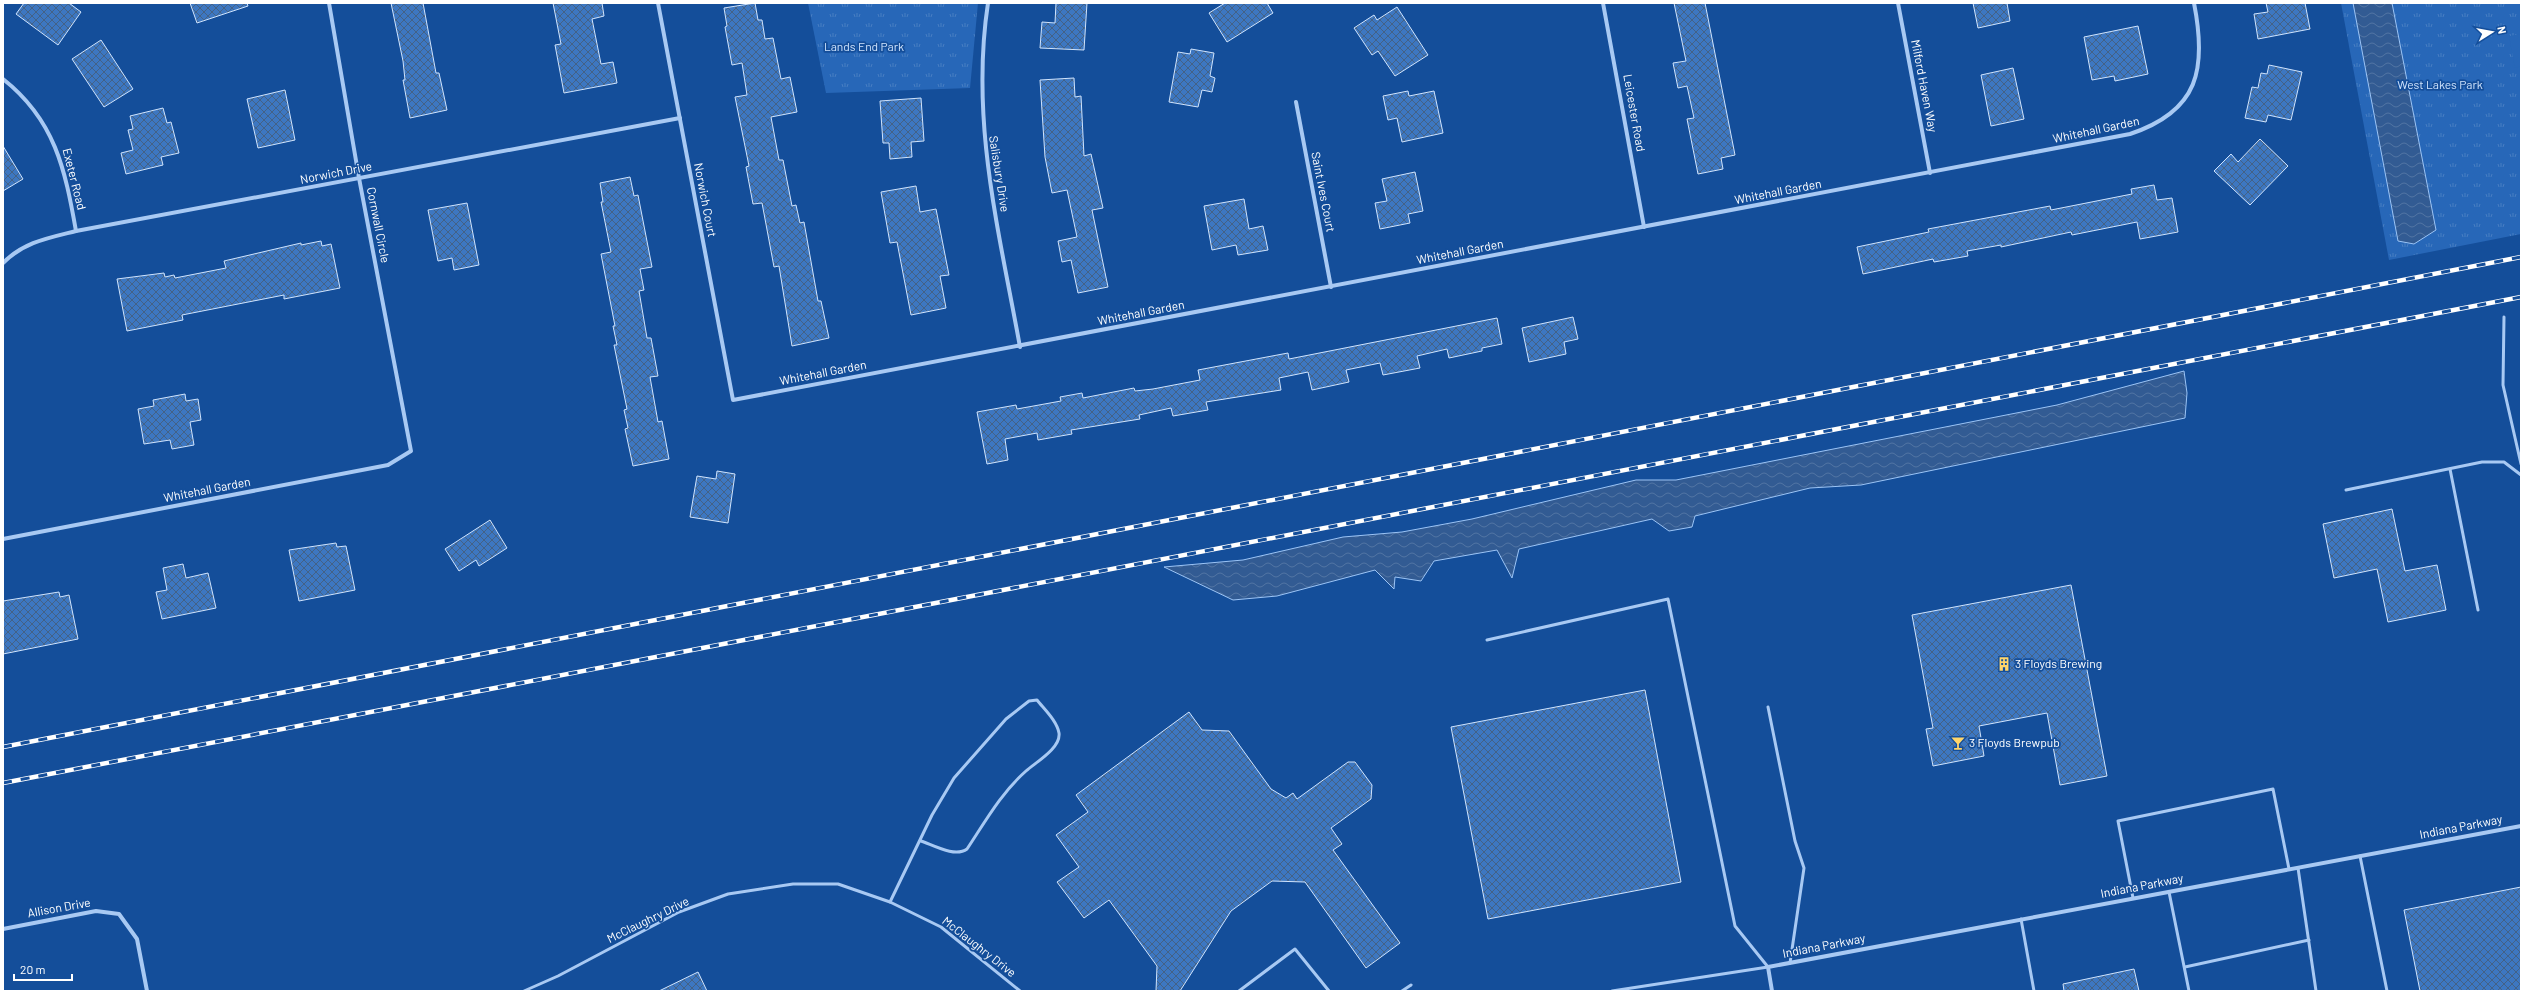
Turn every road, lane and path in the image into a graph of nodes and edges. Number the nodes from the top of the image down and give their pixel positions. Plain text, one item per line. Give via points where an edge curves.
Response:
1 (329, 3) edge
2 (658, 3) edge
3 (988, 3) edge
4 (1603, 3) edge
5 (1898, 3) edge
6 (2194, 3) edge
7 (3, 79) edge
8 (1296, 102) dead end
9 (680, 118) junction
10 (1930, 173) junction
11 (359, 178) junction
12 (1644, 227) junction
13 (76, 231) junction
14 (3, 263) edge
15 (1331, 286) junction
16 (2504, 317) dead end
17 (1020, 347) junction
18 (733, 400) joint
19 (411, 451) joint
20 (2521, 464) edge
21 (2450, 469) junction
22 (2521, 475) edge
23 (2346, 490) dead end
24 (3, 539) edge
25 (2478, 610) dead end
26 (1487, 640) dead end
27 (1768, 707) dead end
28 (2521, 826) edge
29 (920, 841) junction
30 (2360, 856) junction
31 (2298, 868) junction
32 (2289, 869) junction
33 (2169, 892) junction
34 (2133, 898) junction
35 (890, 902) junction
36 (2021, 919) junction
37 (3, 929) edge
38 (2309, 940) junction
39 (1790, 963) junction
40 (1768, 967) junction
41 (2184, 967) junction
42 (1411, 985) dead end
43 (147, 991) edge
44 (524, 991) edge
45 (1020, 991) edge
46 (1239, 991) edge
47 (1328, 991) edge
48 (1402, 991) edge
49 (1612, 991) edge
50 (1772, 991) edge
51 (2034, 991) edge
52 (2189, 991) edge
53 (2316, 991) edge
54 (2387, 991) edge

1 - 11 street, Cornwall Circle
2 - 9 street, Norwich Court
3 - 17 street, Salisbury Drive via 981,65 983,135 987,171
4 - 12 street, Leicester Road
5 - 10 street, Milford Haven Way
6 - 10 street, Whitehall Garden via 2200,53 2198,72 2182,104 2153,127 2130,134
7 - 13 street, Exeter Road via 31,106 53,140 61,159
8 - 15 street, Saint Ives Court
9 - 11 street, Norwich Drive
9 - 18 street, Norwich Court
10 - 12 street, Whitehall Garden
11 - 13 street, Norwich Drive
11 - 19 street, Cornwall Circle
12 - 15 street, Whitehall Garden
13 - 14 street, Norwich Drive via 30,243 13,253
15 - 17 street, Whitehall Garden
16 - 20 lane via 2503,385
17 - 18 street, Whitehall Garden
19 - 24 street, Whitehall Garden via 388,465
21 - 22 lane via 2482,462 2504,462
21 - 23 lane
21 - 25 lane
26 - 40 lane via 1668,598 1736,926
27 - 39 lane via 1795,841 1804,868
28 - 30 street, Indiana Parkway
29 - 29 lane via 954,778 978,749 1006,719 1029,701 1037,700 1056,725 1059,734 1057,744 1017,779 996,804 967,849 953,852
29 - 35 lane
30 - 31 street, Indiana Parkway
30 - 54 lane
31 - 32 street, Indiana Parkway
31 - 38 lane
32 - 33 street, Indiana Parkway
32 - 34 lane via 2273,789 2118,821
33 - 34 street, Indiana Parkway
33 - 41 lane
34 - 36 street, Indiana Parkway
35 - 44 lane, McClaughry Drive via 838,884 793,884 728,894 679,912 558,976
35 - 45 lane, McClaughry Drive via 942,927
36 - 39 street, Indiana Parkway
36 - 51 lane
37 - 43 street, Allison Drive via 96,911 119,914 137,939
38 - 41 lane
38 - 53 lane
39 - 40 street, Indiana Parkway
40 - 49 lane
40 - 50 street
41 - 52 lane
42 - 48 lane
46 - 47 lane via 1294,949

